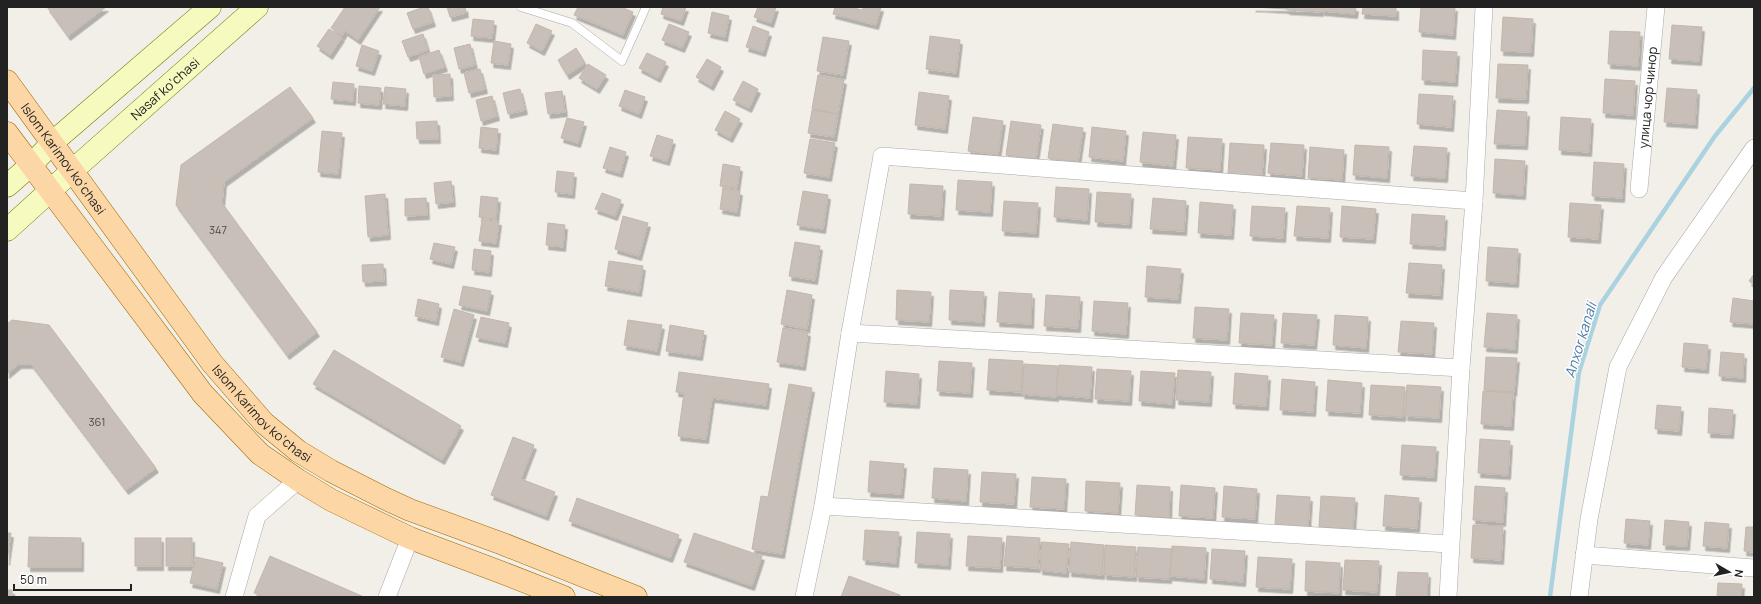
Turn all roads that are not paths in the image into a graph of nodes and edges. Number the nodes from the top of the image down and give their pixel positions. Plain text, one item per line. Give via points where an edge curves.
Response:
1 (210, 7) edge
2 (257, 7) edge
3 (521, 7) edge
4 (646, 7) edge
5 (1484, 7) edge
6 (1656, 7) edge
7 (7, 81) edge
8 (7, 133) edge
9 (53, 142) junction
10 (1754, 148) edge
11 (31, 166) junction
12 (73, 170) junction
13 (7, 186) edge
14 (1638, 189) dead end
15 (51, 191) junction
16 (1474, 201) junction
17 (7, 230) edge
18 (850, 333) junction
19 (1461, 368) junction
20 (298, 480) junction
21 (823, 506) junction
22 (410, 538) junction
23 (1450, 544) junction
24 (1584, 555) junction
25 (1754, 568) edge
26 (234, 597) edge
27 (387, 597) edge
28 (564, 597) edge
29 (636, 597) edge
30 (804, 597) edge
31 (1448, 597) edge
32 (1579, 597) edge

1 - 9 main road
2 - 12 main road, Nasaf ko‘chasi
3 - 4 lane via 572,23 622,61
5 - 16 street
6 - 14 street, улица чор чинор
7 - 9 main road, Islom Karimov ko‘chasi
8 - 11 main road, Islom Karimov ko‘chasi
9 - 11 main road
9 - 12 main road, Islom Karimov ko‘chasi
10 - 24 street via 1664,277 1618,368
11 - 13 main road
11 - 15 main road, Islom Karimov ko‘chasi
12 - 15 main road, Nasaf ko‘chasi
12 - 29 main road, Islom Karimov ko‘chasi via 212,363 264,423 298,451 410,510
15 - 17 main road, Nasaf ko‘chasi
15 - 20 main road, Islom Karimov ko‘chasi via 203,394 260,454
16 - 18 street via 882,156
16 - 19 street
18 - 19 street
18 - 21 street
19 - 23 street
20 - 22 main road, Islom Karimov ko‘chasi via 331,500
20 - 26 street via 257,516
21 - 23 street
21 - 30 street
22 - 27 street
22 - 28 main road, Islom Karimov ko‘chasi
23 - 31 street
24 - 25 street
24 - 32 street

